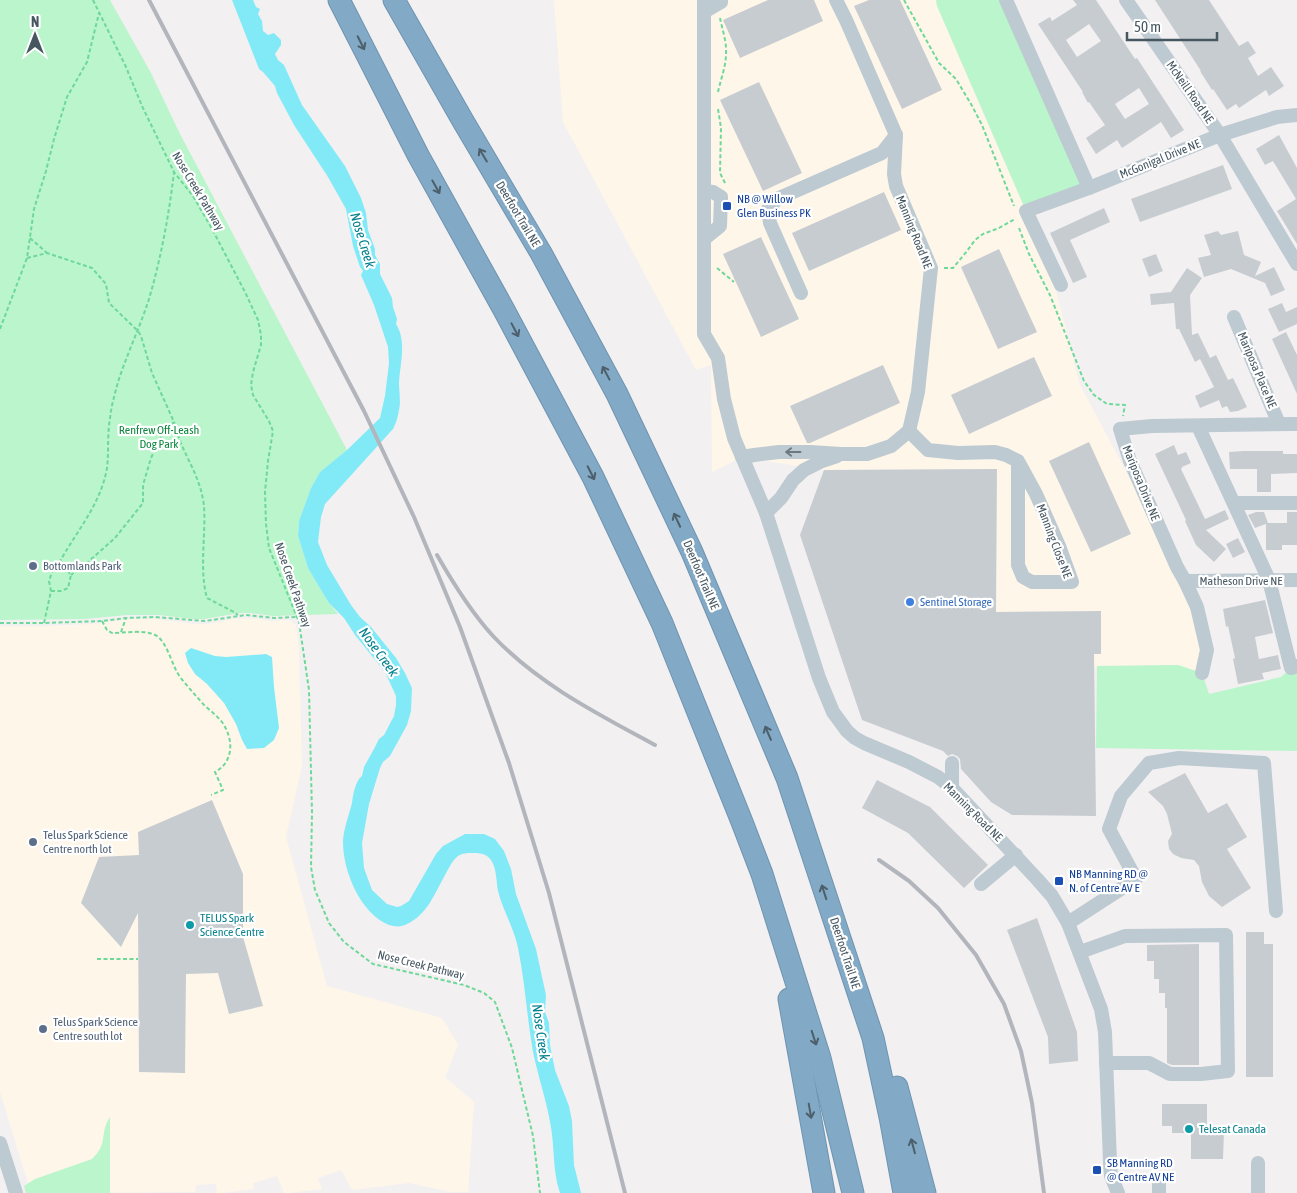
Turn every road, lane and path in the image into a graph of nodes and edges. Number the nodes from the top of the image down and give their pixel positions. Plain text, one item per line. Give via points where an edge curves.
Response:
1 (93, 0) edge
2 (339, 0) edge
3 (394, 0) edge
4 (836, 0) edge
5 (904, 0) edge
6 (1006, 0) edge
7 (1126, 0) edge
8 (704, 6) edge
9 (722, 6) edge
10 (99, 14) junction
11 (717, 95) dead end
12 (717, 107) dead end
13 (1297, 115) edge
14 (896, 135) junction
15 (1220, 135) junction
16 (174, 172) junction
17 (1089, 188) junction
18 (728, 190) dead end
19 (1021, 211) junction
20 (30, 238) junction
21 (47, 253) junction
22 (27, 258) junction
23 (1297, 264) edge
24 (716, 267) dead end
25 (931, 268) junction
26 (734, 282) dead end
27 (1061, 285) dead end
28 (801, 293) dead end
29 (1234, 317) dead end
30 (0, 329) edge
31 (138, 331) junction
32 (174, 422) junction
33 (1280, 424) junction
34 (1297, 424) edge
35 (1198, 426) junction
36 (1120, 429) junction
37 (909, 431) junction
38 (841, 454) junction
39 (742, 457) junction
40 (1018, 461) junction
41 (1235, 503) junction
42 (1297, 503) edge
43 (766, 513) junction
44 (59, 563) junction
45 (71, 575) junction
46 (1269, 580) junction
47 (1297, 580) edge
48 (1185, 581) junction
49 (51, 591) junction
50 (238, 615) junction
51 (297, 617) junction
52 (126, 618) junction
53 (102, 621) junction
54 (0, 623) edge
55 (44, 623) junction
56 (121, 633) junction
57 (1297, 666) edge
58 (1202, 674) dead end
59 (952, 763) dead end
60 (952, 788) junction
61 (211, 795) dead end
62 (1016, 855) junction
63 (762, 874) junction
64 (981, 884) dead end
65 (1276, 911) dead end
66 (1068, 923) junction
67 (1080, 952) junction
68 (97, 959) dead end
69 (138, 959) dead end
70 (873, 1038) junction
71 (1106, 1063) junction
72 (0, 1143) edge
73 (1258, 1162) dead end
74 (16, 1193) edge
75 (540, 1193) edge
76 (824, 1193) edge
77 (852, 1193) edge
78 (904, 1193) edge
79 (925, 1193) edge
80 (1118, 1193) edge
81 (1258, 1193) edge

1 - 10 path, Nose Creek Pathway
2 -> 63 highway via 418,155 593,477 662,623
70 -> 3 highway, Deerfoot Trail NE via 786,778 692,552 617,394 550,269
4 - 14 street, Manning Road NE
5 - 19 path via 939,64 956,79 971,104
6 - 17 street
7 - 15 street, McNeill Road NE
8 - 9 street via 722,2
8 - 39 street, Manning Road NE via 704,334 718,358 728,418
9 - 11 path via 720,18 726,63
10 - 16 path, Nose Creek Pathway
10 - 20 path via 87,62 67,96 34,209
12 - 18 path via 721,128 720,172
13 - 15 street, McGonigal Drive NE via 1277,117
14 - 25 street, Manning Road NE via 896,186
14 - 28 street via 882,153 777,199 768,208 770,222
15 - 17 street, McGonigal Drive NE
15 - 23 street, McNeill Road NE
16 - 31 path via 164,240
16 - 51 path, Nose Creek Pathway via 211,227 258,320 261,345 251,385 253,395 273,431 265,492 269,548
17 - 19 street, McGonigal Drive NE
19 - 27 street
20 - 21 path
20 - 22 path
21 - 22 path
21 - 31 path via 92,268 106,284 109,303
22 - 30 path
24 - 26 path
25 - 36 path via 953,268 975,240 1017,218 1029,254 1050,295 1084,381 1106,404 1125,405
25 - 37 street, Manning Road NE via 918,392
29 - 33 street, Mariposa Place NE
31 - 32 path
31 - 44 path via 114,397 109,420 107,469 100,492
32 - 45 path via 162,435 151,458 143,485 143,503 115,538
32 - 50 path via 197,475 204,504 204,585 208,598
33 - 34 street, Mariposa Drive NE
33 - 35 street, Mariposa Drive NE
35 - 36 street, Mariposa Drive NE
35 - 41 street
36 - 48 street, Mariposa Drive NE via 1130,461
37 - 38 street via 891,446 867,454
37 - 40 street via 928,450 995,452
38 -> 39 street via 780,452
38 - 43 street via 804,470
39 - 43 street, Manning Road NE
40 - 40 street, Manning Close NE via 1018,565 1023,577 1032,582 1072,582 1036,494
41 - 42 street
41 - 46 street
43 - 60 street, Manning Road NE via 819,678 838,722 864,744 909,762
44 - 45 path
44 - 49 path via 54,566 49,581
45 - 49 path via 68,588
46 - 47 street, Matheson Drive NE
46 - 48 street, Matheson Drive NE
46 - 57 street via 1291,668
48 - 58 street, Mariposa Drive NE via 1197,607 1207,650
49 - 55 path
50 - 51 path
50 - 52 path via 205,621
51 - 75 path, Nose Creek Pathway via 309,690 311,867 315,890 329,923 344,942 373,964 464,985 484,992 494,1002 512,1048 533,1136
52 - 53 path
52 - 56 path
53 - 55 path
53 - 56 path via 107,630
54 - 55 path
56 - 61 path via 148,632 158,637 190,690 222,722 230,743 230,755 226,764 215,772 223,790
59 - 60 street
60 - 62 street, Manning Road NE
62 - 64 street
62 - 66 street, Manning Road NE via 1052,896
63 -> 76 highway
63 -> 77 highway via 820,1058
65 - 66 street via 1264,763 1179,758 1149,763 1121,796 1108,829 1136,879
66 - 67 street, Manning Road NE
67 - 71 street, Manning Road NE via 1101,1009
67 - 71 street via 1125,936 1226,935 1228,1070 1170,1074 1149,1063
68 - 69 path
70 - 78 highway, Deerfoot Trail NE
79 -> 70 highway via 895,1077
71 - 80 street, Manning Road NE via 1111,1176
72 - 74 street
73 - 81 street

